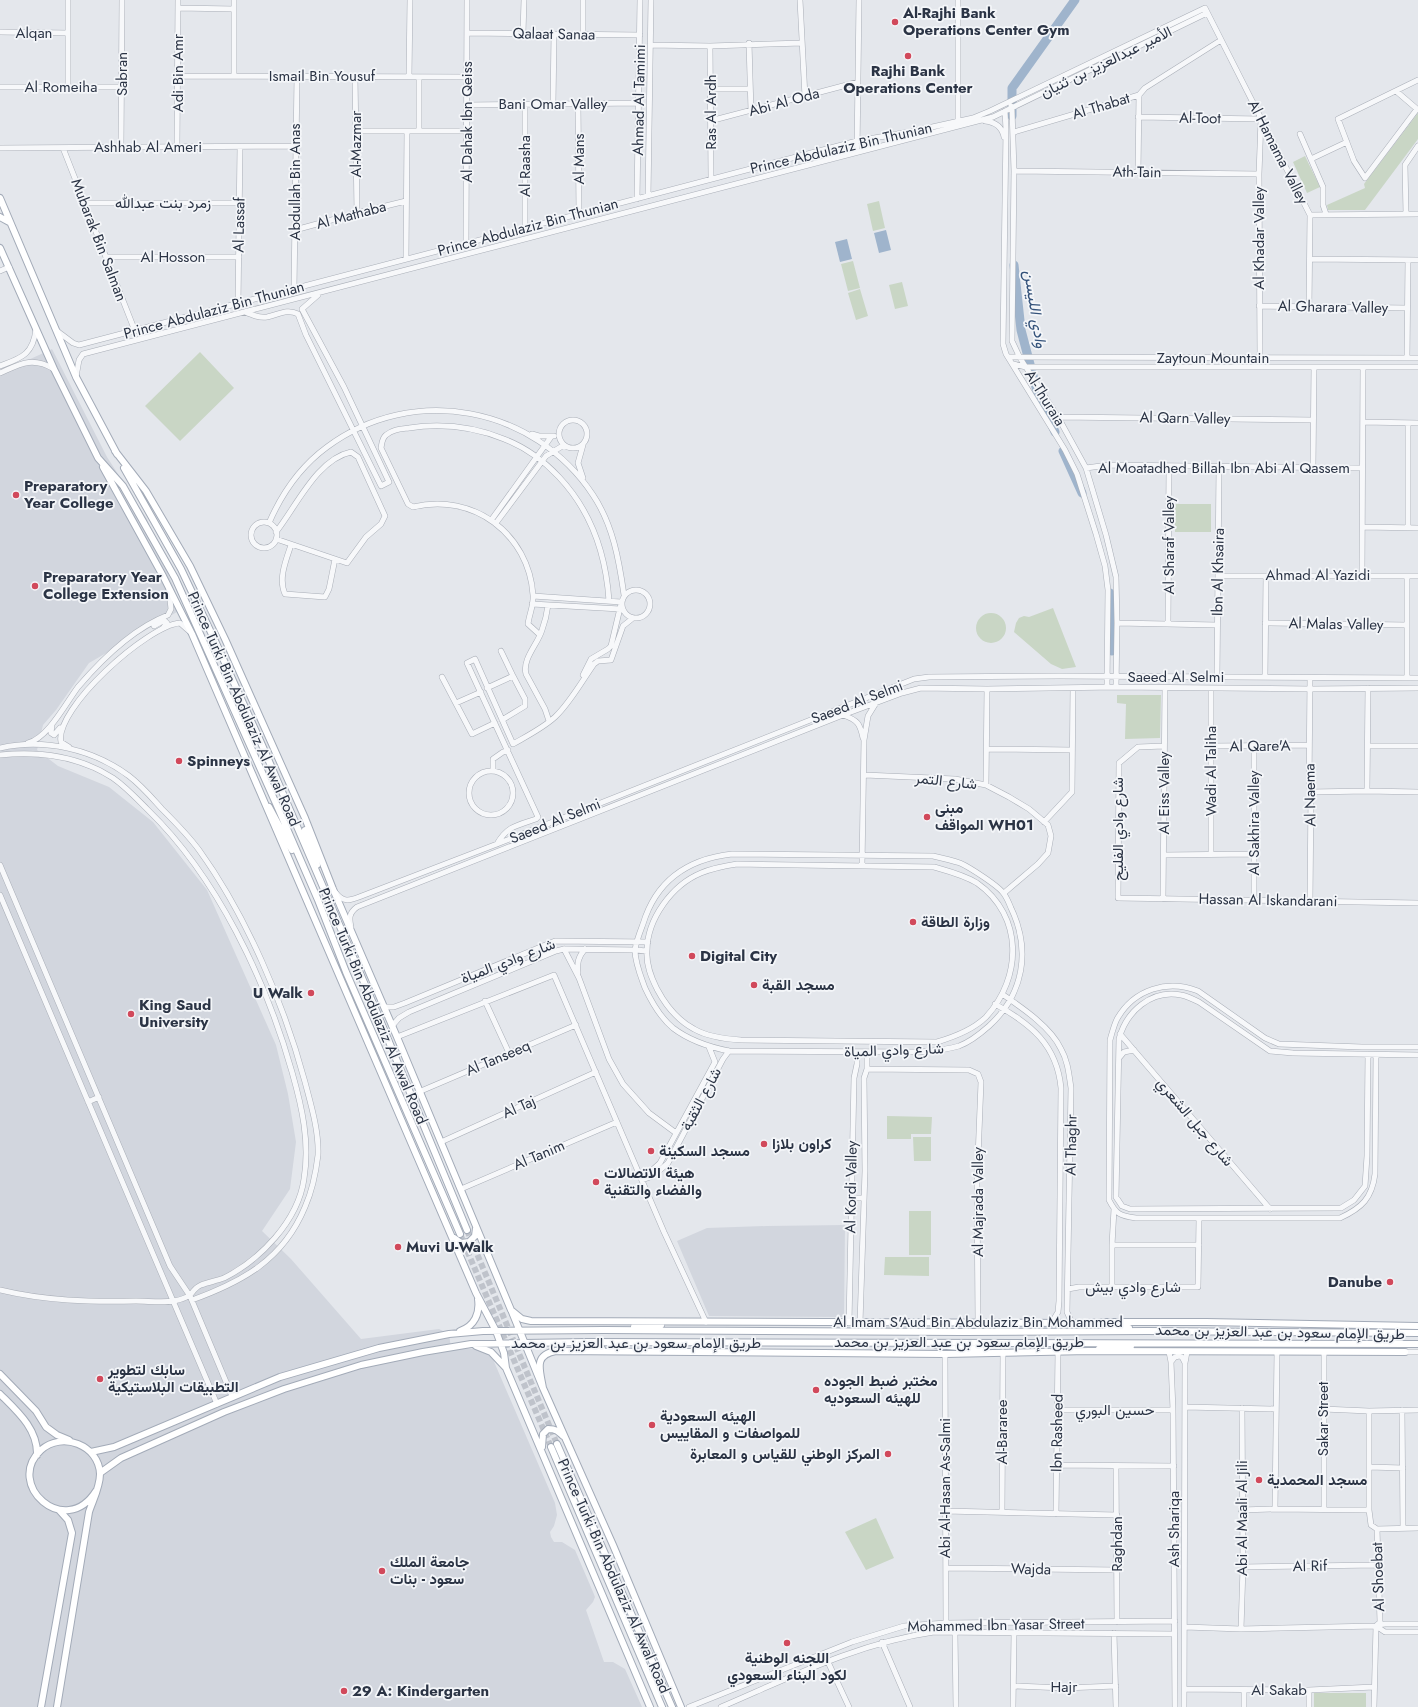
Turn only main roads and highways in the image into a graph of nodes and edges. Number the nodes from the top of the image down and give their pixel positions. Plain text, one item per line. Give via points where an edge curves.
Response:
1 (0, 198) edge
2 (0, 217) edge
3 (12, 225) junction
4 (0, 248) edge
5 (115, 451) junction
6 (98, 458) junction
7 (283, 770) junction
8 (258, 788) junction
9 (318, 900) junction
10 (332, 908) junction
11 (474, 1224) junction
12 (467, 1230) tunnel mouth
13 (450, 1231) junction
14 (460, 1234) tunnel mouth
15 (476, 1293) junction
16 (511, 1310) junction
17 (688, 1322) junction
18 (1085, 1323) junction
19 (1418, 1326) edge
20 (518, 1330) junction
21 (604, 1330) junction
22 (496, 1331) junction
23 (1148, 1331) junction
24 (1418, 1333) edge
25 (449, 1334) junction
26 (420, 1340) junction
27 (523, 1342) junction
28 (570, 1342) junction
29 (905, 1342) junction
30 (1146, 1342) junction
31 (470, 1344) junction
32 (501, 1344) junction
33 (1418, 1344) edge
34 (1089, 1351) junction
35 (423, 1352) junction
36 (616, 1352) junction
37 (1003, 1352) junction
38 (1405, 1352) road end
39 (506, 1368) junction
40 (0, 1374) edge
41 (543, 1388) junction
42 (0, 1394) edge
43 (70, 1441) junction
44 (569, 1444) junction
45 (542, 1451) junction
46 (91, 1452) junction
47 (36, 1456) junction
48 (100, 1473) junction
49 (96, 1492) junction
50 (59, 1510) junction
51 (41, 1707) edge
52 (57, 1707) edge
53 (650, 1707) edge
54 (662, 1707) edge
55 (672, 1707) edge
56 (681, 1707) edge

1 - 3 main road, Prince Turki Bin Abdulaziz Al Awal Road
2 - 3 main road
3 - 5 main road, Prince Turki Bin Abdulaziz Al Awal Road via 76,377
4 - 6 main road, Prince Turki Bin Abdulaziz Al Awal Road via 54,369
5 - 7 main road via 146,491 190,566
5 - 10 main road, Prince Turki Bin Abdulaziz Al Awal Road via 181,569 216,642
6 - 8 main road via 192,634
6 - 9 main road, Prince Turki Bin Abdulaziz Al Awal Road via 123,486 175,578
7 - 10 main road
7 - 11 main road via 421,1091
8 - 9 main road
8 - 13 main road
9 - 14 main road, Prince Turki Bin Abdulaziz Al Awal Road via 346,972
10 - 12 main road, Prince Turki Bin Abdulaziz Al Awal Road
11 - 13 main road via 475,1236 465,1244 458,1242
11 - 16 main road
13 - 15 main road
15 - 22 main road
15 - 25 main road via 479,1306 475,1319 466,1329
16 - 17 main road, Al Imam S'Aud Bin Abdulaziz Bin Mohammed via 522,1319 537,1321
16 - 20 main road
17 - 18 main road, Al Imam S'Aud Bin Abdulaziz Bin Mohammed
17 - 21 main road
18 - 19 main road, Al Imam S'Aud Bin Abdulaziz Bin Mohammed via 1206,1322
18 - 23 main road
20 - 21 main road, طريق الإمام سعود بن عبد العزيز بن محمد
20 - 22 main road
20 - 27 main road
21 - 23 main road, طريق الإمام سعود بن عبد العزيز بن محمد
22 - 25 main road
22 - 32 main road
23 - 24 main road, طريق الإمام سعود بن عبد العزيز بن محمد
25 - 26 main road
26 - 35 main road
26 - 46 main road via 357,1353 280,1377 114,1447
27 - 28 main road, طريق الإمام سعود بن عبد العزيز بن محمد
27 - 32 main road, طريق الإمام سعود بن عبد العزيز بن محمد
27 - 41 main road
28 - 29 main road, طريق الإمام سعود بن عبد العزيز بن محمد
28 - 36 main road
29 - 30 main road, طريق الإمام سعود بن عبد العزيز بن محمد
29 - 37 main road
30 - 33 main road, طريق الإمام سعود بن عبد العزيز بن محمد
30 - 34 main road via 1134,1346
31 - 32 main road
31 - 35 main road
31 - 39 main road via 491,1352
32 - 39 main road
34 - 37 main road, Al Imam S'Aud Bin Abdulaziz Bin Mohammed
34 - 38 main road, Al Imam S'Aud Bin Abdulaziz Bin Mohammed
35 - 48 main road via 361,1365 284,1389 224,1412 141,1449
36 - 37 main road, Al Imam S'Aud Bin Abdulaziz Bin Mohammed
36 - 41 main road, Al Imam S'Aud Bin Abdulaziz Bin Mohammed via 547,1353 539,1365
39 - 45 main road
40 - 43 main road via 36,1411 46,1427
41 - 44 main road
42 - 47 main road via 26,1422 37,1445
43 - 46 main road via 81,1444
43 - 47 main road via 49,1444
44 - 45 main road via 559,1431 548,1429 541,1440
44 - 56 main road
45 - 53 main road
46 - 48 main road
47 - 50 main road via 30,1473 34,1491 42,1502
48 - 49 main road
49 - 50 main road via 86,1504 69,1510
49 - 52 main road via 89,1512
50 - 51 main road via 68,1520 72,1533
54 - 55 main road, Prince Turki Bin Abdulaziz Al Awal Road via 554,1445

